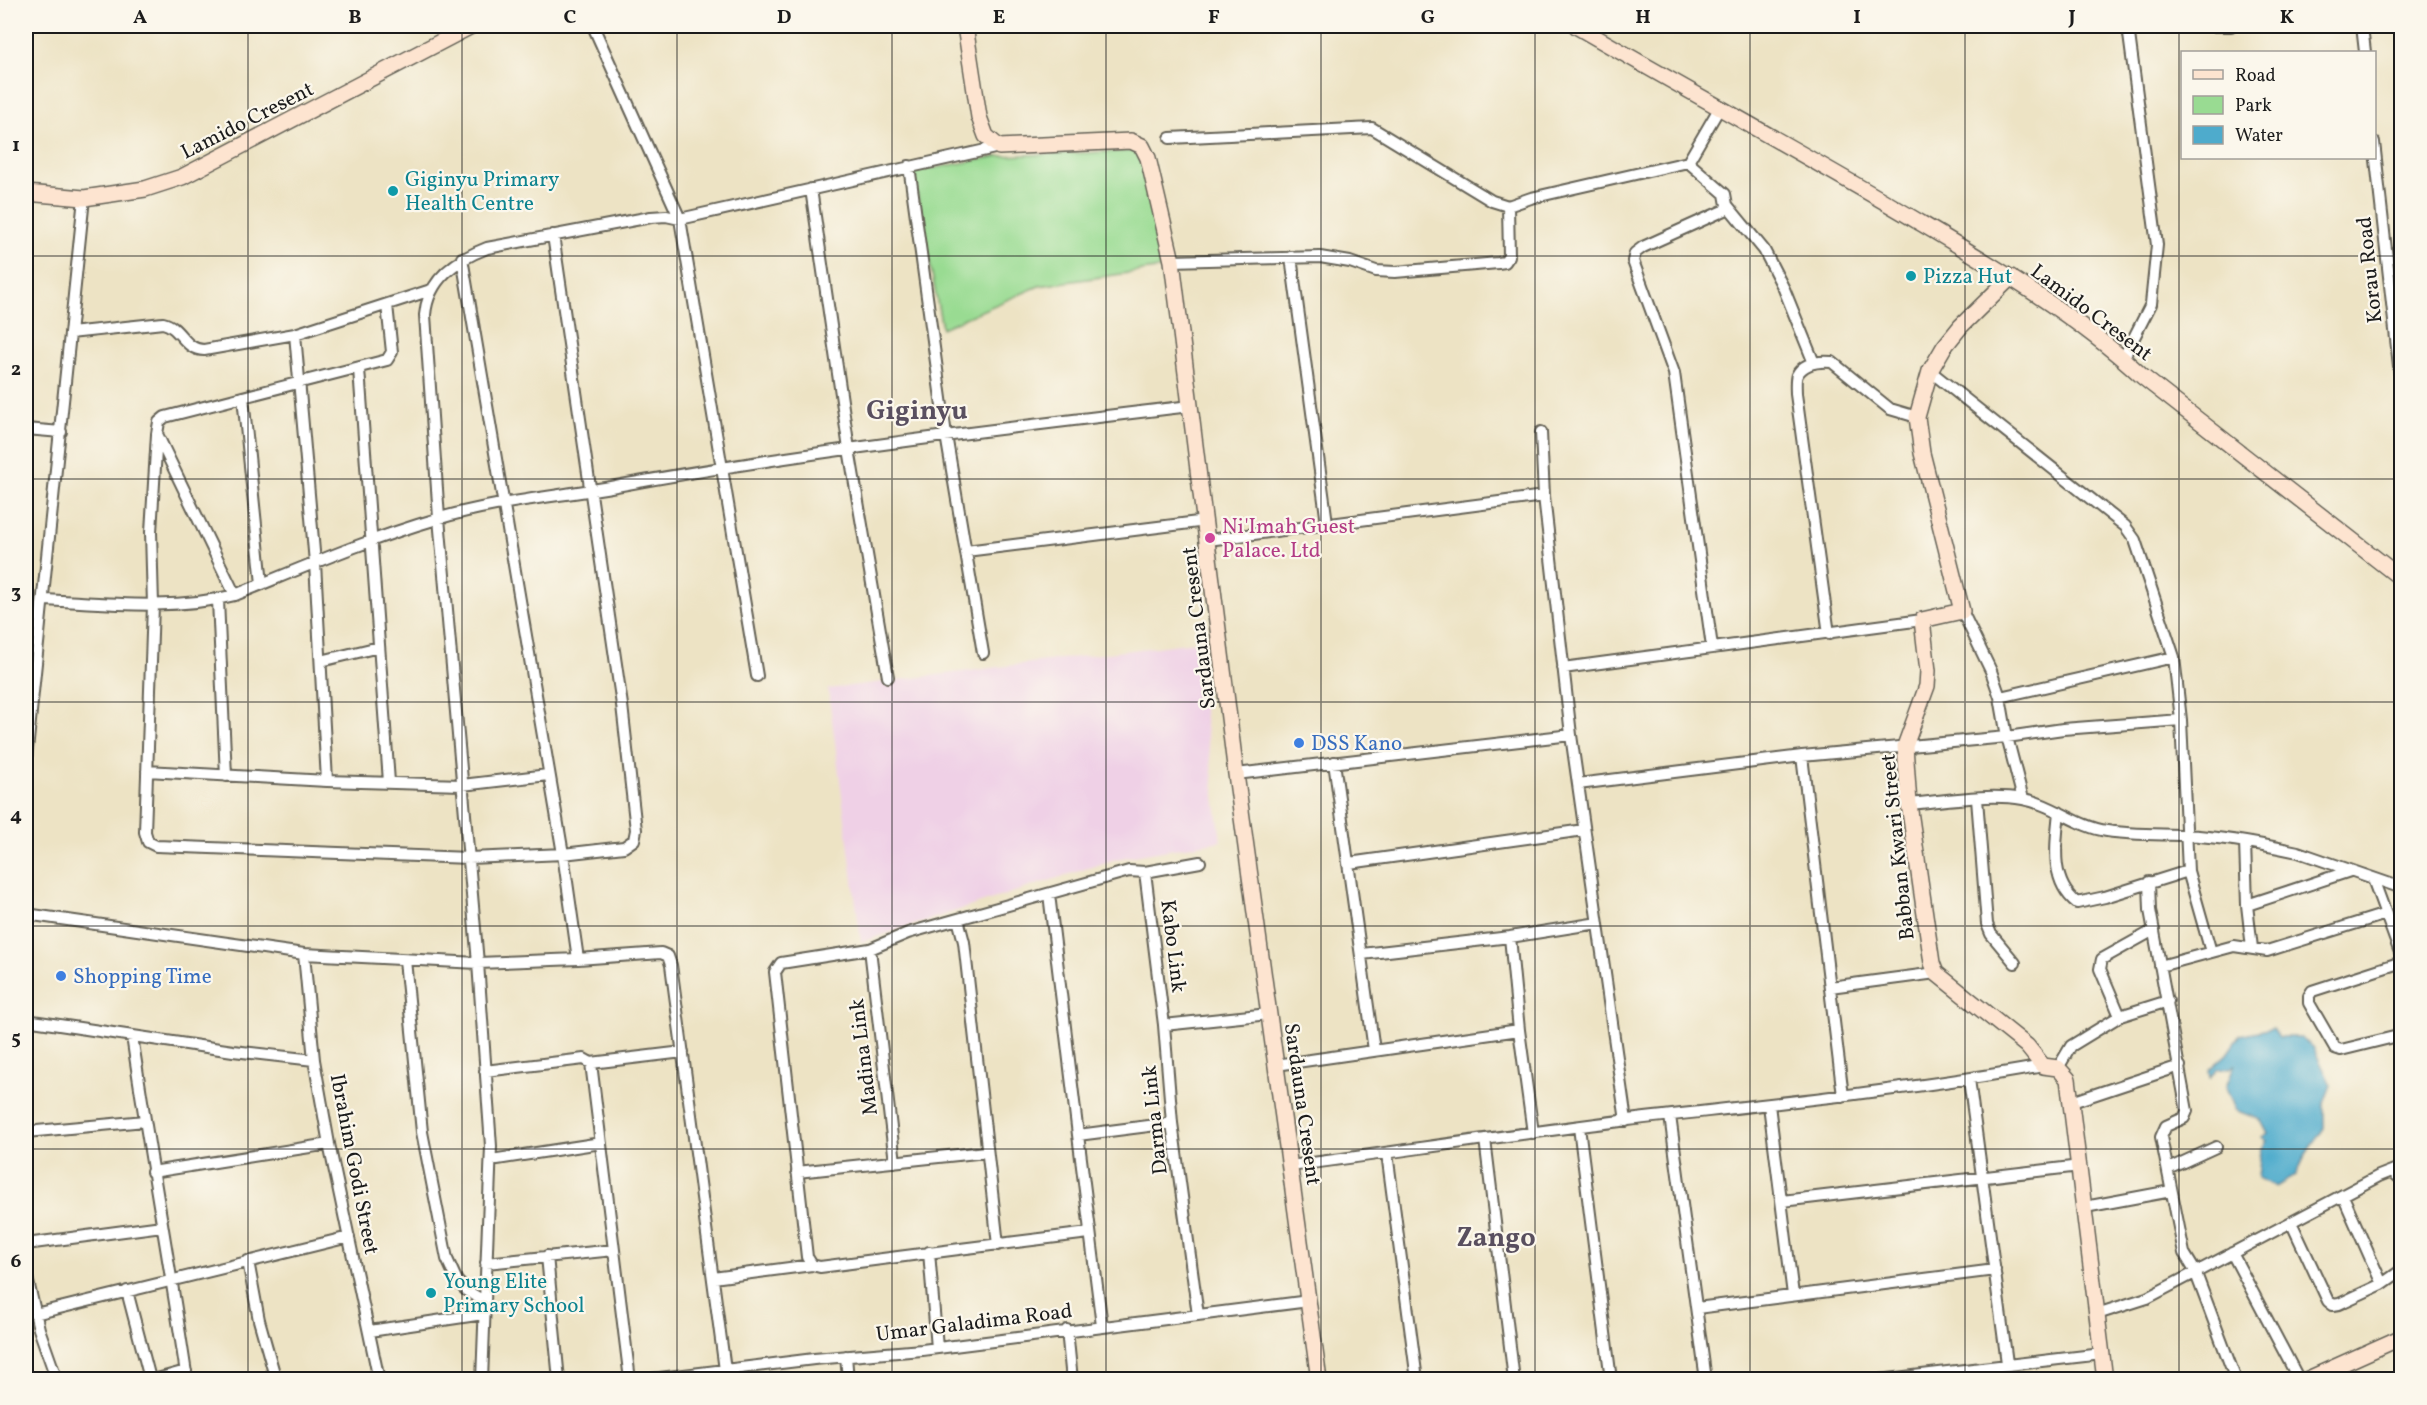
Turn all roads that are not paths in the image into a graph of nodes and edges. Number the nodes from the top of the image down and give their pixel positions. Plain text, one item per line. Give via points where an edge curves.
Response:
1 (471, 26) edge
2 (592, 26) edge
3 (965, 26) edge
4 (2114, 26) edge
5 (2230, 26) edge
6 (2362, 26) edge
7 (1584, 27) edge
8 (2128, 27) edge
9 (2365, 51) edge
10 (1720, 107) junction
11 (1170, 138) dead end
12 (999, 147) junction
13 (2376, 159) edge
14 (1688, 162) junction
15 (909, 166) junction
16 (811, 189) junction
17 (26, 193) edge
18 (84, 198) junction
19 (1727, 205) junction
20 (1508, 206) junction
21 (680, 219) junction
22 (553, 235) junction
23 (1291, 256) junction
24 (462, 258) junction
25 (1172, 261) junction
26 (2011, 277) junction
27 (431, 290) junction
28 (387, 305) junction
29 (70, 333) junction
30 (295, 334) junction
31 (2123, 359) junction
32 (1815, 363) junction
33 (359, 369) junction
34 (1930, 371) junction
35 (300, 382) junction
36 (2402, 393) edge
37 (243, 397) junction
38 (1191, 406) junction
39 (1917, 417) junction
40 (26, 429) edge
41 (61, 432) junction
42 (1541, 432) dead end
43 (157, 434) junction
44 (946, 435) junction
45 (849, 449) junction
46 (722, 467) junction
47 (591, 491) junction
48 (1544, 496) junction
49 (503, 503) junction
50 (439, 518) junction
51 (1206, 521) junction
52 (1327, 523) junction
53 (371, 540) junction
54 (1208, 540) junction
55 (966, 552) junction
56 (315, 563) junction
57 (2402, 579) edge
58 (262, 584) junction
59 (235, 595) junction
60 (44, 600) junction
61 (218, 600) junction
62 (153, 605) junction
63 (1962, 611) junction
64 (1922, 620) junction
65 (1829, 634) junction
66 (379, 647) junction
67 (1712, 647) junction
68 (983, 653) dead end
69 (2174, 657) junction
70 (321, 661) junction
71 (1563, 668) junction
72 (30, 669) edge
73 (757, 676) dead end
74 (888, 677) dead end
75 (2000, 697) junction
76 (2181, 720) junction
77 (1571, 735) junction
78 (2007, 737) junction
79 (1905, 746) junction
80 (1802, 756) junction
81 (26, 760) edge
82 (1334, 762) junction
83 (147, 771) junction
84 (1236, 774) junction
85 (548, 775) junction
86 (226, 776) junction
87 (327, 781) junction
88 (389, 782) junction
89 (462, 784) junction
90 (1578, 784) junction
91 (1977, 799) junction
92 (2023, 799) junction
93 (1909, 804) junction
94 (2059, 812) junction
95 (1584, 830) junction
96 (2186, 835) junction
97 (2245, 842) junction
98 (563, 854) junction
99 (469, 858) junction
100 (1200, 862) dead end
101 (1349, 863) junction
102 (2188, 871) junction
103 (1145, 872) junction
104 (2350, 872) junction
105 (2373, 879) junction
106 (2149, 882) junction
107 (2402, 888) edge
108 (1049, 894) junction
109 (2247, 905) junction
110 (26, 914) edge
111 (2386, 914) junction
112 (958, 919) junction
113 (1598, 923) junction
114 (2154, 930) junction
115 (1510, 937) junction
116 (2252, 948) junction
117 (870, 949) junction
118 (2211, 952) junction
119 (304, 954) junction
120 (1362, 954) junction
121 (578, 959) junction
122 (405, 960) junction
123 (2402, 960) edge
124 (478, 963) junction
125 (2015, 963) dead end
126 (2160, 966) junction
127 (1936, 973) junction
128 (1830, 987) junction
129 (2168, 1001) junction
130 (1269, 1014) junction
131 (2120, 1016) junction
132 (26, 1020) edge
133 (1164, 1025) junction
134 (1519, 1030) junction
135 (2402, 1035) edge
136 (132, 1036) junction
137 (1374, 1050) junction
138 (683, 1052) junction
139 (314, 1060) junction
140 (591, 1063) junction
141 (1276, 1065) junction
142 (2180, 1066) junction
143 (2050, 1067) junction
144 (485, 1071) junction
145 (1969, 1079) junction
146 (1843, 1096) junction
147 (2072, 1102) junction
148 (1769, 1105) junction
149 (1670, 1116) junction
150 (145, 1121) junction
151 (1626, 1121) junction
152 (1172, 1124) junction
153 (1579, 1127) junction
154 (26, 1132) edge
155 (1533, 1133) junction
156 (1077, 1135) junction
157 (1485, 1139) junction
158 (601, 1143) junction
159 (328, 1144) junction
160 (2216, 1147) dead end
161 (986, 1152) junction
162 (1388, 1153) junction
163 (491, 1160) junction
164 (895, 1161) junction
165 (1290, 1166) junction
166 (2080, 1166) junction
167 (2168, 1169) junction
168 (2397, 1170) edge
169 (152, 1172) junction
170 (797, 1172) junction
171 (1982, 1177) junction
172 (2402, 1180) edge
173 (2171, 1191) junction
174 (2343, 1196) junction
175 (1782, 1201) junction
176 (2085, 1207) junction
177 (2292, 1224) junction
178 (162, 1226) junction
179 (1089, 1233) junction
180 (349, 1237) junction
181 (26, 1244) edge
182 (998, 1245) junction
183 (614, 1250) junction
184 (929, 1252) junction
185 (2232, 1253) junction
186 (547, 1256) junction
187 (248, 1261) junction
188 (486, 1263) junction
189 (812, 1265) junction
190 (1995, 1270) junction
191 (2402, 1270) edge
192 (2195, 1271) junction
193 (26, 1273) edge
194 (713, 1278) junction
195 (172, 1279) junction
196 (2382, 1284) junction
197 (127, 1291) junction
198 (1793, 1295) junction
199 (484, 1301) junction
200 (1310, 1301) junction
201 (1696, 1308) junction
202 (35, 1314) junction
203 (483, 1314) junction
204 (2097, 1314) junction
205 (1198, 1315) junction
206 (1102, 1326) junction
207 (1066, 1330) junction
208 (369, 1331) junction
209 (2402, 1336) edge
210 (937, 1348) junction
211 (2102, 1354) junction
212 (846, 1356) junction
213 (2007, 1363) junction
214 (725, 1370) junction
215 (187, 1375) edge
216 (1895, 1378) edge
217 (157, 1379) edge
218 (57, 1380) edge
219 (276, 1380) edge
220 (379, 1380) edge
221 (482, 1380) edge
222 (559, 1380) edge
223 (630, 1380) edge
224 (643, 1380) edge
225 (848, 1380) edge
226 (1072, 1380) edge
227 (1319, 1380) edge
228 (1417, 1380) edge
229 (1514, 1380) edge
230 (1611, 1380) edge
231 (1706, 1380) edge
232 (1879, 1380) edge
233 (2106, 1380) edge
234 (2236, 1380) edge
235 (2299, 1380) edge
236 (2306, 1380) edge

1 - 18 street, Lamido Cresent via 182,177 145,189
2 - 21 street
3 - 12 street via 979,117 986,136
4 - 8 street
5 - 8 street
6 - 9 street
7 - 10 street, Lamido Cresent
8 - 31 street via 2157,245 2151,304
10 - 14 street
10 - 26 street, Lamido Cresent
11 - 20 street via 1372,128 1492,201
12 - 15 street
12 - 25 street, Sardauna Cresent via 1131,141 1142,147 1148,158
13 - 36 street, Korau Road
14 - 19 street via 1725,194
14 - 20 street
15 - 16 street
15 - 44 street
16 - 21 street
16 - 45 street
17 - 18 street, Lamido Cresent
18 - 29 street
19 - 32 street via 1764,250
19 - 67 street via 1725,210 1642,247 1633,261 1674,373
20 - 23 street via 1509,256 1505,262 1395,272 1320,257
21 - 22 street via 651,217
21 - 46 street
22 - 24 street via 486,248
22 - 47 street
23 - 25 street
23 - 52 street
24 - 27 street
24 - 49 street
25 - 38 street, Sardauna Cresent
26 - 31 street, Lamido Cresent
26 - 34 street via 1961,326
27 - 28 street
27 - 50 street via 425,315
28 - 30 street
28 - 33 street via 391,356
29 - 30 street via 163,323 196,350
29 - 41 street
30 - 35 street
31 - 57 street, Lamido Cresent
32 - 39 street via 1832,362 1890,409
32 - 65 street via 1797,375 1796,394
33 - 35 street
33 - 53 street
34 - 39 street
34 - 69 street via 2132,534
35 - 37 street
35 - 56 street
37 - 43 street via 165,417 159,422
37 - 58 street
38 - 44 street
38 - 51 street, Sardauna Cresent
39 - 63 street via 1922,453
40 - 41 street
41 - 60 street
42 - 48 street
43 - 59 street
43 - 62 street via 151,532
44 - 45 street
44 - 55 street
45 - 46 street
45 - 74 street
46 - 47 street
46 - 73 street
47 - 49 street
47 - 98 street via 636,830 634,840 624,847
48 - 52 street
48 - 71 street
49 - 50 street
49 - 85 street
50 - 53 street
50 - 89 street
51 - 54 street, Sardauna Cresent
51 - 55 street
52 - 54 street
53 - 56 street
53 - 66 street
54 - 84 street, Sardauna Cresent
55 - 68 street
56 - 58 street
56 - 70 street
58 - 59 street
59 - 61 street
60 - 62 street
60 - 72 street
61 - 62 street
61 - 86 street
62 - 83 street
63 - 64 street
63 - 75 street
64 - 65 street
64 - 79 street, Babban Kwari Street via 1929,671 1927,686
65 - 67 street
66 - 70 street
66 - 88 street
67 - 71 street
69 - 75 street
69 - 76 street
70 - 87 street
71 - 77 street
72 - 81 street
75 - 78 street
76 - 78 street
76 - 96 street
77 - 82 street
77 - 90 street
78 - 79 street
78 - 92 street
79 - 80 street
79 - 93 street, Babban Kwari Street
80 - 90 street
80 - 128 street
82 - 84 street
82 - 101 street
83 - 86 street
83 - 99 street via 145,832 148,842 156,846
84 - 130 street, Sardauna Cresent
85 - 89 street
85 - 98 street
86 - 87 street
87 - 88 street
88 - 89 street
89 - 99 street
90 - 95 street
91 - 92 street
91 - 93 street
91 - 125 street via 1987,924
92 - 94 street
93 - 127 street, Babban Kwari Street
94 - 96 street via 2104,831
94 - 106 street via 2056,859 2066,890 2077,903
95 - 101 street
95 - 113 street
96 - 97 street
96 - 102 street
97 - 104 street via 2298,852
97 - 109 street
98 - 99 street
98 - 121 street
99 - 124 street
100 - 103 street
101 - 120 street
102 - 106 street
102 - 118 street
103 - 108 street via 1129,871
103 - 133 street, Kabo Link
104 - 105 street
104 - 109 street
105 - 107 street
105 - 111 street
106 - 114 street
108 - 112 street
108 - 156 street
109 - 116 street
110 - 119 street
111 - 116 street via 2266,951
111 - 123 street
112 - 117 street
112 - 161 street via 964,942
113 - 115 street
113 - 151 street
114 - 126 street
114 - 131 street via 2102,959 2100,964
115 - 120 street
115 - 134 street
116 - 118 street via 2234,946
117 - 164 street, Madina Link
117 - 170 street via 781,963 774,972
118 - 126 street
119 - 122 street
119 - 139 street, Ibrahim Godi Street
120 - 137 street
121 - 124 street
121 - 138 street via 661,953 668,956
122 - 124 street
122 - 199 street via 422,1132 447,1259 466,1291
123 - 135 street via 2312,991 2308,996 2335,1048 2341,1050
124 - 144 street
126 - 129 street
127 - 128 street
127 - 143 street
128 - 146 street
129 - 131 street
129 - 142 street
130 - 133 street
130 - 141 street, Sardauna Cresent
131 - 143 street via 2072,1047
132 - 136 street
133 - 152 street, Darma Link
134 - 137 street
134 - 155 street
136 - 139 street
136 - 150 street
137 - 141 street
138 - 140 street
138 - 194 street
139 - 159 street, Ibrahim Godi Street
140 - 144 street via 584,1059
140 - 158 street
141 - 165 street, Sardauna Cresent
142 - 147 street
142 - 167 street via 2187,1115 2163,1130
143 - 145 street
143 - 147 street via 2068,1079
144 - 163 street
145 - 146 street
145 - 171 street
146 - 148 street
147 - 166 street
148 - 149 street
148 - 175 street
149 - 151 street
149 - 201 street
150 - 154 street
150 - 169 street
151 - 153 street
152 - 156 street
152 - 205 street, Darma Link
153 - 155 street
153 - 230 street
155 - 157 street
156 - 179 street
157 - 162 street
157 - 229 street
158 - 163 street
158 - 183 street
159 - 169 street
159 - 180 street, Ibrahim Godi Street
160 - 167 street
161 - 164 street
161 - 182 street
162 - 165 street
162 - 228 street
163 - 188 street
164 - 170 street
165 - 200 street, Sardauna Cresent
166 - 171 street
166 - 176 street
167 - 173 street
168 - 172 street
168 - 174 street
169 - 178 street
170 - 189 street via 807,1257
171 - 175 street
171 - 190 street
173 - 176 street
173 - 192 street via 2180,1241
174 - 177 street
174 - 196 street
175 - 198 street
176 - 204 street
177 - 185 street
177 - 196 street via 2333,1305
178 - 181 street
178 - 195 street
179 - 182 street
179 - 206 street
180 - 187 street
180 - 208 street, Ibrahim Godi Street
182 - 184 street
183 - 186 street
183 - 223 street
184 - 189 street
184 - 210 street
185 - 192 street
185 - 235 street
186 - 188 street
186 - 222 street
187 - 195 street
187 - 219 street
188 - 199 street
189 - 194 street
190 - 198 street
190 - 213 street
191 - 196 street
192 - 204 street via 2147,1298
192 - 234 street
193 - 202 street
194 - 214 street
195 - 197 street
195 - 215 street
197 - 202 street
197 - 217 street via 148,1375
198 - 201 street
199 - 203 street
200 - 205 street, Umar Galadima Road
200 - 227 street, Sardauna Cresent
201 - 231 street
202 - 218 street
203 - 208 street
203 - 221 street
204 - 211 street
205 - 206 street, Umar Galadima Road
206 - 207 street, Umar Galadima Road
207 - 210 street, Umar Galadima Road
207 - 226 street
208 - 220 street, Ibrahim Godi Street
209 - 236 street
210 - 212 street, Umar Galadima Road
211 - 213 street
211 - 233 street
212 - 214 street, Umar Galadima Road
212 - 225 street
213 - 216 street
214 - 224 street, Umar Galadima Road
215 - 217 street
216 - 232 street

